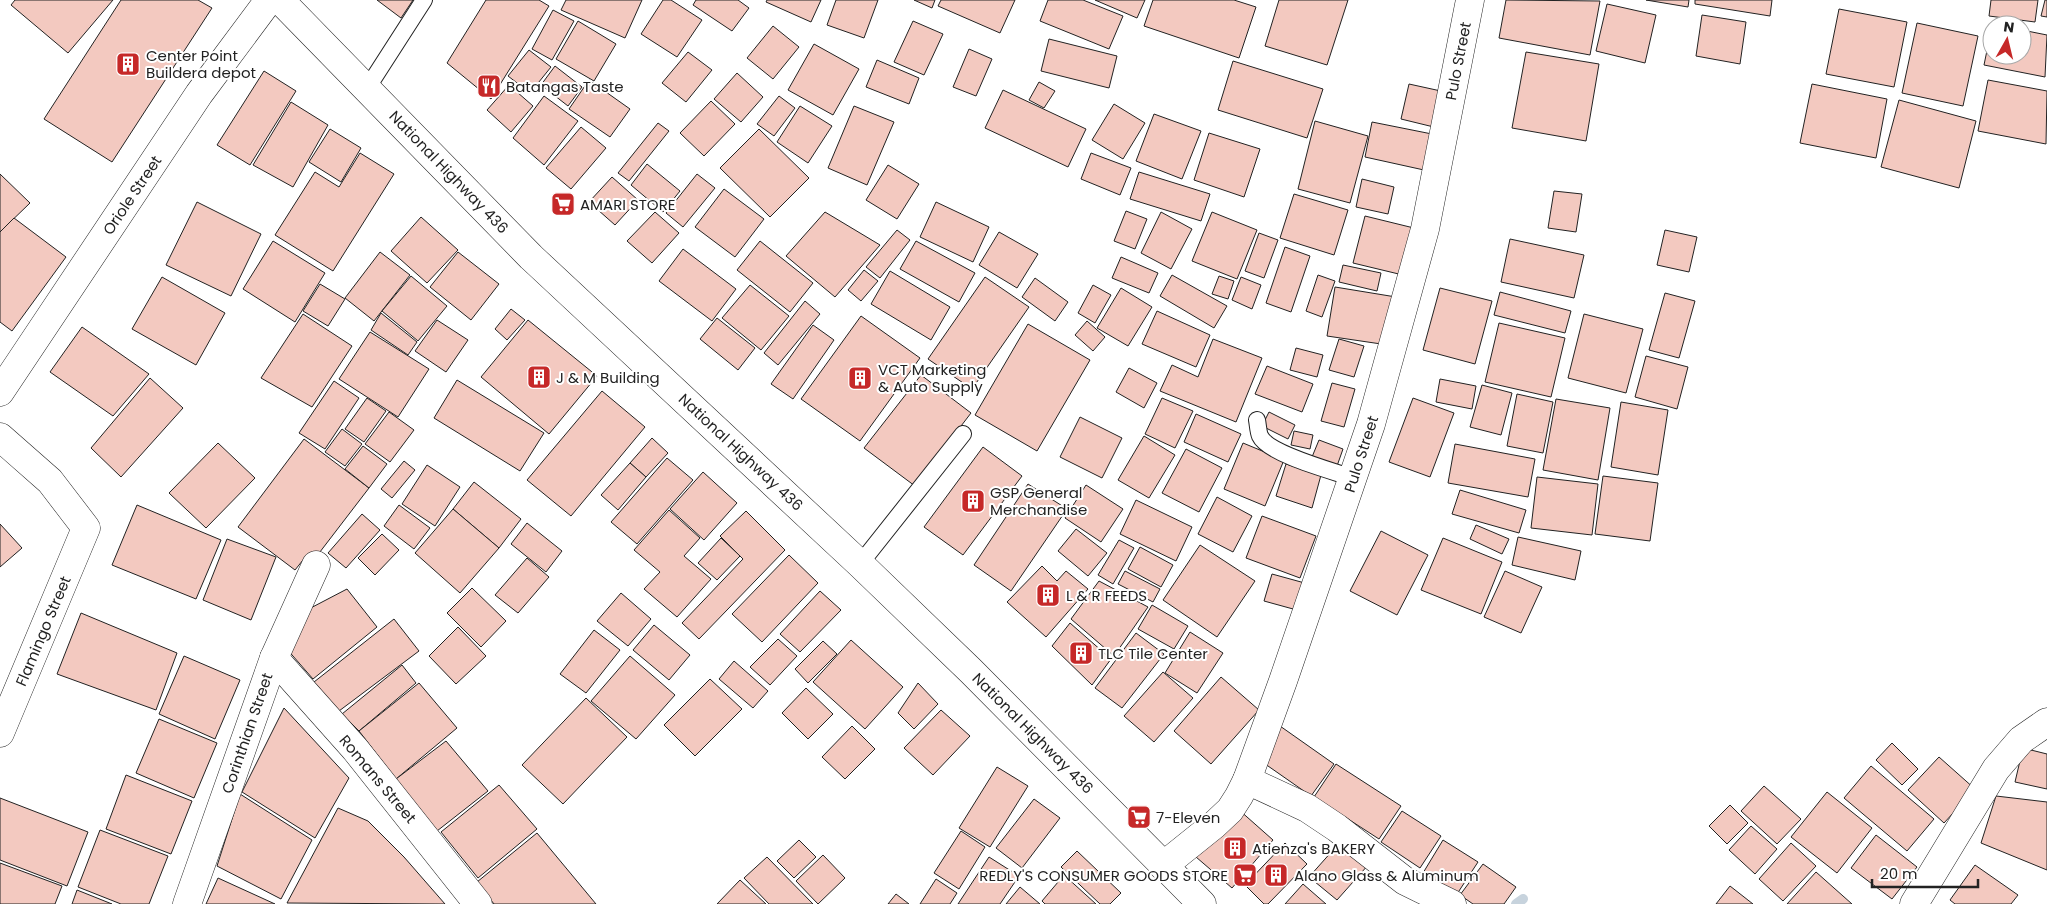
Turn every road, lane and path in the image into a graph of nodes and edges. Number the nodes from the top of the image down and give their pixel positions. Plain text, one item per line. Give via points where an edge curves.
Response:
1 (269, 0) edge
2 (280, 0) edge
3 (424, 0) edge
4 (1470, 0) edge
5 (368, 87) junction
6 (0, 392) edge
7 (1257, 420) dead end
8 (962, 434) dead end
9 (0, 437) edge
10 (1353, 478) junction
11 (860, 564) junction
12 (316, 565) dead end
13 (274, 658) junction
14 (2047, 722) edge
15 (0, 733) edge
16 (1247, 780) junction
17 (1163, 866) junction
18 (187, 904) edge
19 (478, 904) edge
20 (1202, 904) edge
21 (1452, 904) edge
22 (1914, 904) edge

1 - 6 street, Oriole Street via 199,94
2 - 5 street, National Highway 436
3 - 5 lane
4 - 10 street, Pulo Street via 1425,229
5 - 11 street, National Highway 436 via 531,257
7 - 10 lane via 1260,436 1278,451
8 - 11 lane
9 - 15 street, Flamingo Street via 50,481 86,528
10 - 16 street, Pulo Street
11 - 17 street, National Highway 436 via 972,670
12 - 13 street, Corinthian Street
13 - 18 street, Corinthian Street
13 - 19 street, Romans Street via 355,749
14 - 22 street via 2021,740 1996,769
16 - 17 street, Pulo Street via 1230,810
16 - 21 street via 1308,808 1406,881
17 - 20 street, National Highway 436

